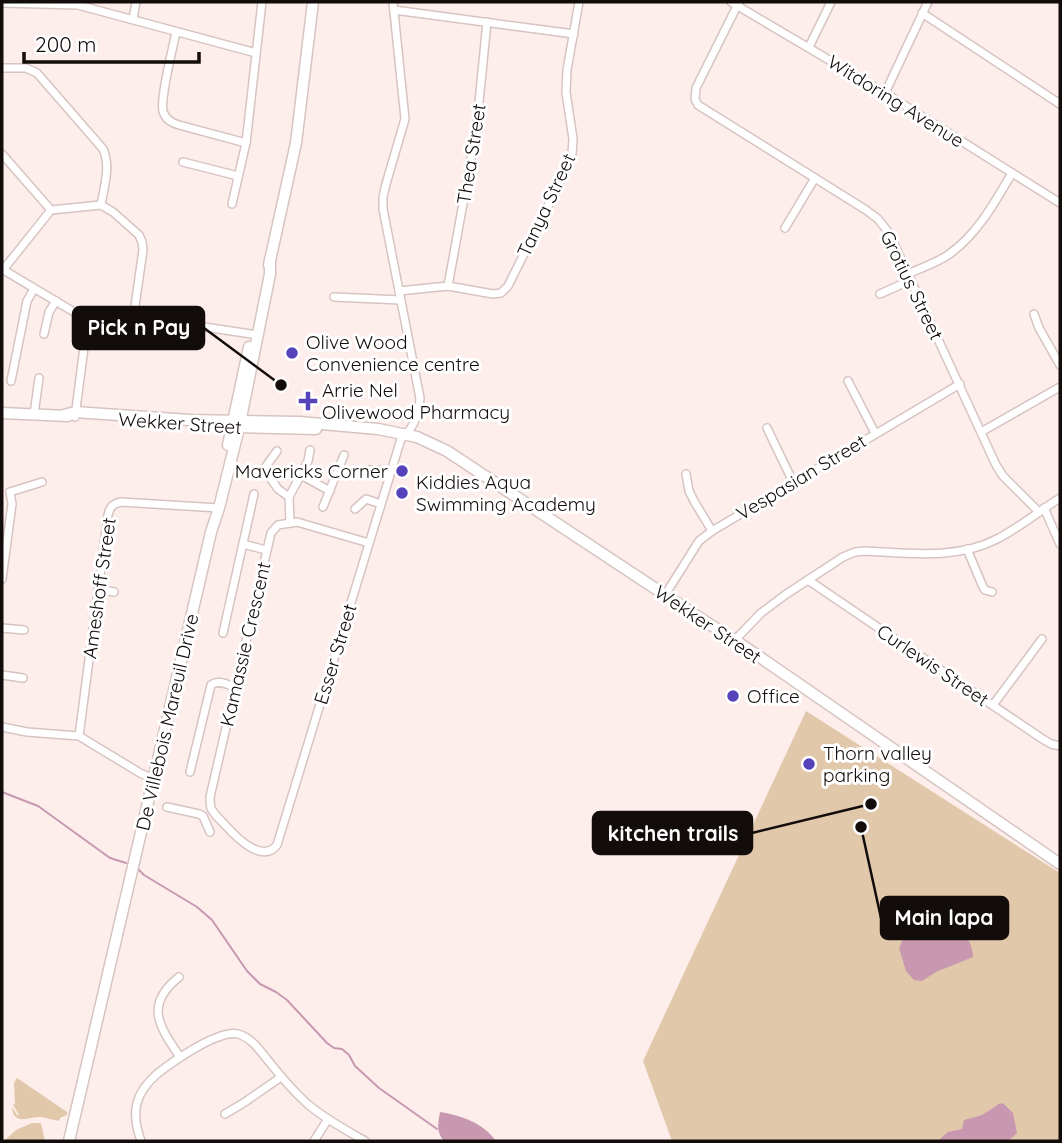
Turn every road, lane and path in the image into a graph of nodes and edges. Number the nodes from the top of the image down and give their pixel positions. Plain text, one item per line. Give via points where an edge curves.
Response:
1 (136, 2) edge
2 (262, 2) edge
3 (313, 2) edge
4 (579, 2) edge
5 (831, 2) edge
6 (928, 2) edge
7 (2, 3) edge
8 (68, 3) edge
9 (736, 3) edge
10 (394, 6) edge
11 (922, 13) junction
12 (133, 19) junction
13 (487, 22) junction
14 (176, 32) junction
15 (574, 34) junction
16 (809, 47) junction
17 (256, 53) junction
18 (2, 68) edge
19 (885, 93) junction
20 (1060, 104) edge
21 (246, 143) junction
22 (2, 154) edge
23 (183, 162) dead end
24 (1012, 173) junction
25 (238, 176) junction
26 (814, 177) junction
27 (1060, 203) edge
28 (233, 204) dead end
29 (101, 205) junction
30 (51, 210) junction
31 (784, 225) dead end
32 (2, 269) edge
33 (909, 277) junction
34 (448, 286) junction
35 (34, 289) junction
36 (880, 294) dead end
37 (400, 296) junction
38 (334, 297) dead end
39 (56, 301) junction
40 (1034, 314) dead end
41 (44, 334) dead end
42 (255, 334) junction
43 (1060, 365) edge
44 (39, 378) dead end
45 (848, 381) dead end
46 (11, 382) dead end
47 (960, 384) junction
48 (1060, 387) edge
49 (2, 413) edge
50 (34, 414) junction
51 (71, 415) junction
52 (236, 424) junction
53 (767, 428) dead end
54 (981, 432) junction
55 (875, 433) junction
56 (407, 434) junction
57 (277, 450) dead end
58 (310, 450) dead end
59 (344, 455) dead end
60 (369, 470) dead end
61 (391, 472) junction
62 (686, 474) dead end
63 (301, 475) junction
64 (42, 482) dead end
65 (793, 482) junction
66 (2, 488) edge
67 (330, 491) junction
68 (10, 492) junction
69 (254, 494) dead end
70 (289, 498) junction
71 (1060, 498) edge
72 (381, 504) junction
73 (216, 507) junction
74 (323, 507) dead end
75 (355, 509) dead end
76 (1042, 510) junction
77 (290, 523) junction
78 (712, 531) junction
79 (369, 542) junction
80 (243, 544) junction
81 (1060, 544) edge
82 (967, 549) junction
83 (266, 550) junction
84 (2, 579) edge
85 (808, 580) junction
86 (99, 590) junction
87 (114, 592) dead end
88 (992, 592) dead end
89 (664, 595) junction
90 (2, 628) edge
91 (24, 630) dead end
92 (223, 633) dead end
93 (1042, 639) dead end
94 (735, 640) junction
95 (2, 675) edge
96 (23, 678) dead end
97 (235, 687) junction
98 (993, 705) junction
99 (2, 727) edge
100 (79, 736) junction
101 (1060, 746) edge
102 (190, 772) dead end
103 (154, 779) junction
104 (167, 807) dead end
105 (212, 809) junction
106 (203, 816) junction
107 (210, 832) dead end
108 (1060, 863) edge
109 (123, 913) junction
110 (179, 977) dead end
111 (180, 1057) junction
112 (281, 1077) junction
113 (85, 1097) junction
114 (225, 1114) dead end
115 (328, 1119) junction
116 (68, 1124) junction
117 (69, 1141) edge
118 (76, 1141) edge
119 (141, 1141) edge
120 (314, 1141) edge
121 (365, 1141) edge

1 - 12 street
2 - 17 street
3 - 42 main road, De Villebois Mareuil Drive via 296,143
4 - 15 street, Tanya Street
5 - 16 street
6 - 11 street
7 - 8 street
8 - 12 street
9 - 16 street, Witdoring Avenue
9 - 26 street, Grotius Street via 695,99 704,110
10 - 13 street
10 - 37 street, Esser Street via 405,119 382,202
11 - 19 street
11 - 20 street
12 - 14 street
13 - 15 street
13 - 34 street, Thea Street via 476,132
14 - 17 street
14 - 21 street via 164,95 165,115 179,125
15 - 34 street, Tanya Street via 566,92 572,154 562,178 504,291 493,295
16 - 19 street, Witdoring Avenue
17 - 21 street
18 - 29 street via 37,73 103,149 107,161
19 - 24 street, Witdoring Avenue
21 - 25 street
22 - 30 street
23 - 25 street
24 - 27 street, Witdoring Avenue
24 - 33 street via 972,232 950,254
25 - 28 street
26 - 31 street
26 - 33 street, Grotius Street via 878,219
29 - 30 street
29 - 42 street via 141,238 135,306 140,315
30 - 32 street
32 - 35 street
33 - 36 street
33 - 47 street, Grotius Street
34 - 37 street
35 - 39 street
35 - 46 street via 27,301
37 - 38 street
37 - 56 street, Esser Street via 420,398
39 - 41 street
39 - 51 street via 79,315 86,329
40 - 43 street
42 - 52 main road, De Villebois Mareuil Drive
44 - 50 street
45 - 55 street
47 - 54 street, Grotius Street
47 - 55 street, Vespasian Street
48 - 54 street
49 - 50 main road, Wekker Street
50 - 51 main road, Wekker Street
51 - 52 main road, Wekker Street
52 - 56 main road, Wekker Street via 299,422
52 - 73 main road, De Villebois Mareuil Drive
53 - 65 street
54 - 76 street, Grotius Street via 999,470
55 - 65 street, Vespasian Street
56 - 61 street, Esser Street via 401,439
56 - 89 main road, Wekker Street via 447,451
57 - 70 street via 264,469
58 - 63 street
59 - 67 street
60 - 61 street
61 - 72 street, Esser Street
62 - 78 street via 694,501
63 - 67 street
63 - 70 street
64 - 68 street
65 - 78 street, Vespasian Street
66 - 68 street
67 - 74 street
68 - 84 street
69 - 80 street
70 - 77 street
71 - 76 street
72 - 75 street via 366,499
72 - 79 street, Esser Street
73 - 86 street, Ameshoff Street via 115,503 109,510
73 - 103 main road, De Villebois Mareuil Drive
76 - 81 street, Grotius Street
76 - 82 street via 997,539
77 - 79 street
77 - 83 street, Kamassie Crescent via 274,529
78 - 89 street, Vespasian Street via 699,541
79 - 105 street, Esser Street via 277,845 267,851 247,846
80 - 83 street
80 - 92 street
82 - 85 street via 932,555 855,552
82 - 88 street via 983,587
83 - 97 street, Kamassie Crescent
85 - 94 street via 761,613
85 - 98 street, Curlewis Street
86 - 87 street
86 - 100 street, Ameshoff Street
89 - 94 main road, Wekker Street
90 - 91 street
93 - 98 street
94 - 108 main road, Wekker Street
95 - 96 street
97 - 102 street via 211,685
97 - 105 street, Kamassie Crescent via 210,797
98 - 101 street, Curlewis Street
99 - 100 street
100 - 103 street
103 - 109 main road, De Villebois Mareuil Drive
104 - 106 street
105 - 106 street
106 - 107 street
109 - 113 main road, De Villebois Mareuil Drive
109 - 116 main road, De Villebois Mareuil Drive
110 - 111 street via 163,993 158,1010
111 - 112 street via 216,1037 234,1033 249,1040
111 - 119 street via 138,1097 135,1114
112 - 114 street
112 - 115 street
113 - 116 main road via 77,1123
113 - 118 main road, De Villebois Mareuil Drive
115 - 120 street
115 - 121 street
116 - 117 main road

